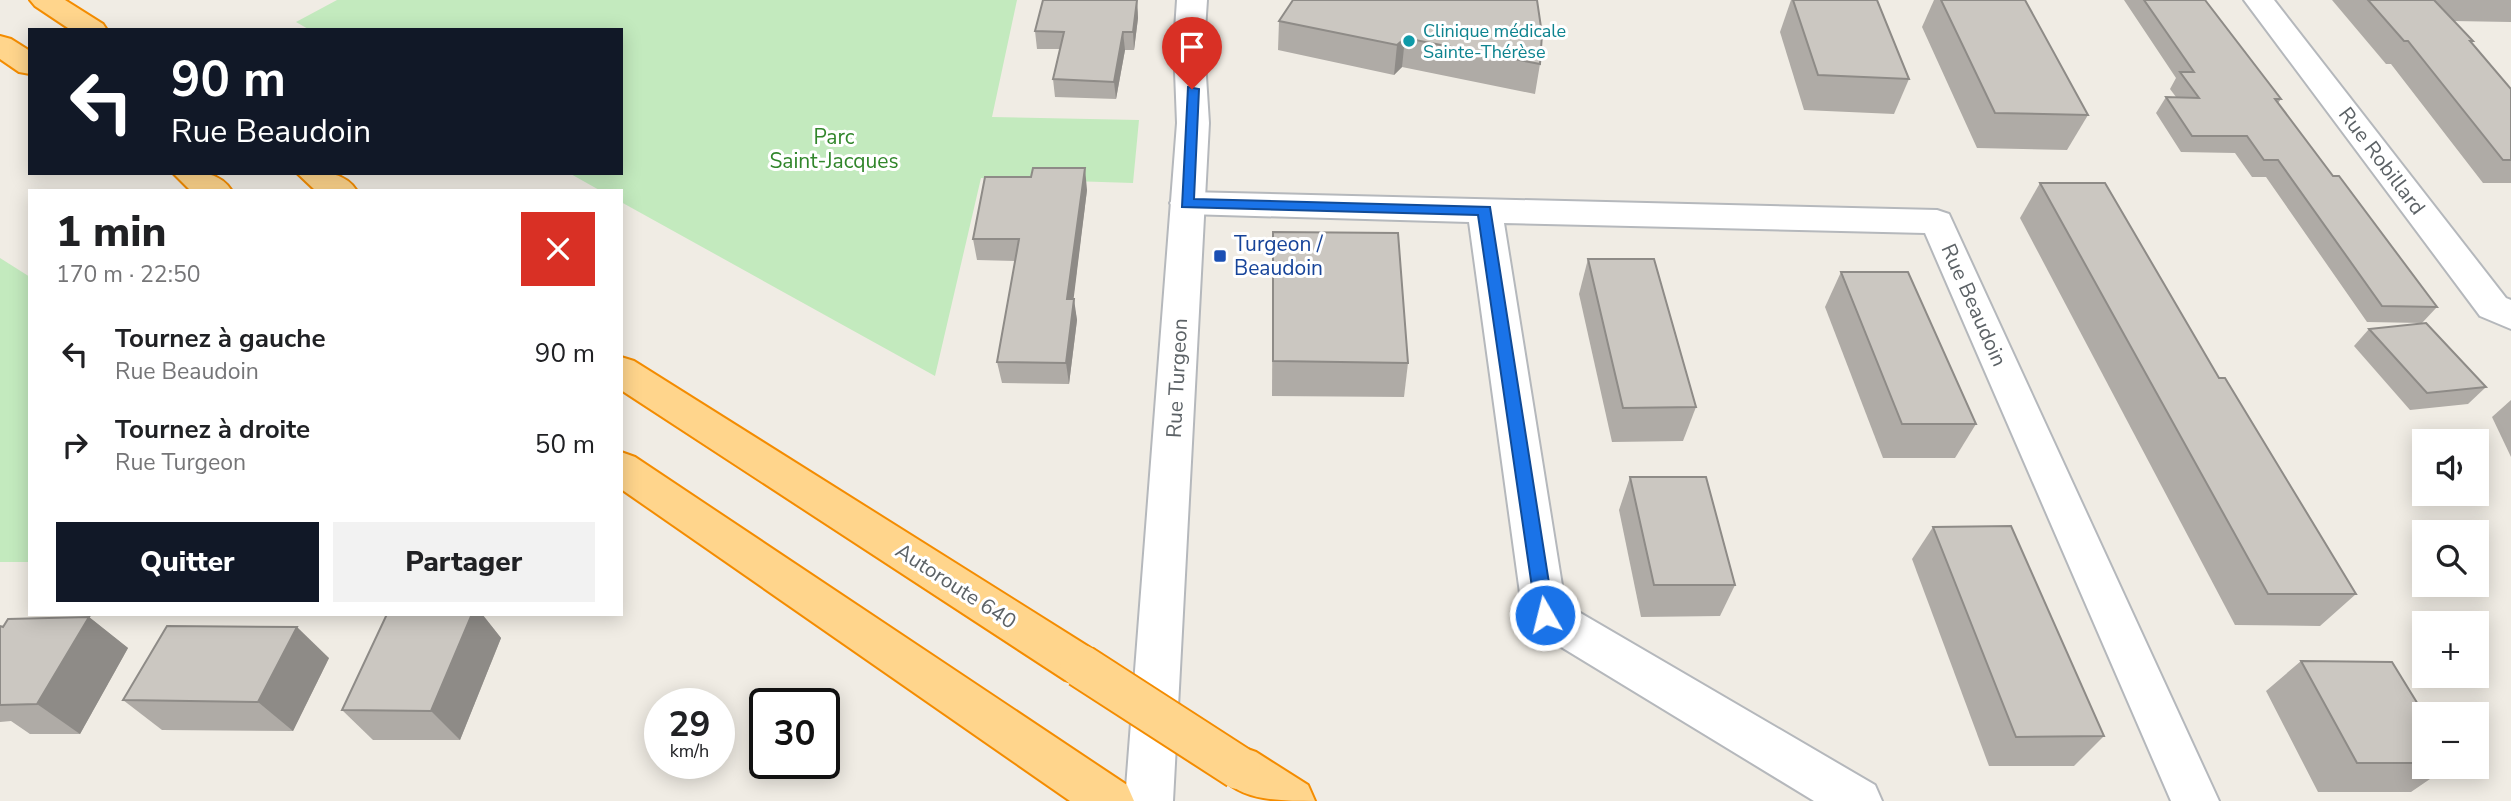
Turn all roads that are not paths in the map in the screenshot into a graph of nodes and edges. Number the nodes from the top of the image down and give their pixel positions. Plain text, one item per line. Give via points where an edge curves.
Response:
1 (46, 0) edge
2 (1192, 0) edge
3 (2259, 0) edge
4 (89, 28) edge
5 (0, 45) edge
6 (28, 64) edge
7 (192, 175) edge
8 (316, 175) edge
9 (212, 189) edge
10 (337, 189) edge
11 (1187, 203) junction
12 (1485, 211) junction
13 (2511, 316) edge
14 (623, 372) edge
15 (623, 469) edge
16 (1110, 801) edge
17 (1149, 801) edge
18 (1291, 801) edge
19 (1858, 801) edge
20 (2195, 801) edge

1 - 4 highway
2 - 11 street, Rue Turgeon via 1193,123
3 - 13 street, Rue Robillard via 2493,307
5 - 6 highway
7 - 9 highway
8 - 10 highway
11 - 12 street, Rue Beaudoin
11 - 17 street, Rue Turgeon
12 - 19 street via 1545,615
12 - 20 street, Rue Beaudoin via 1937,222
14 - 18 highway, Autoroute 640, bridge
15 - 16 highway

